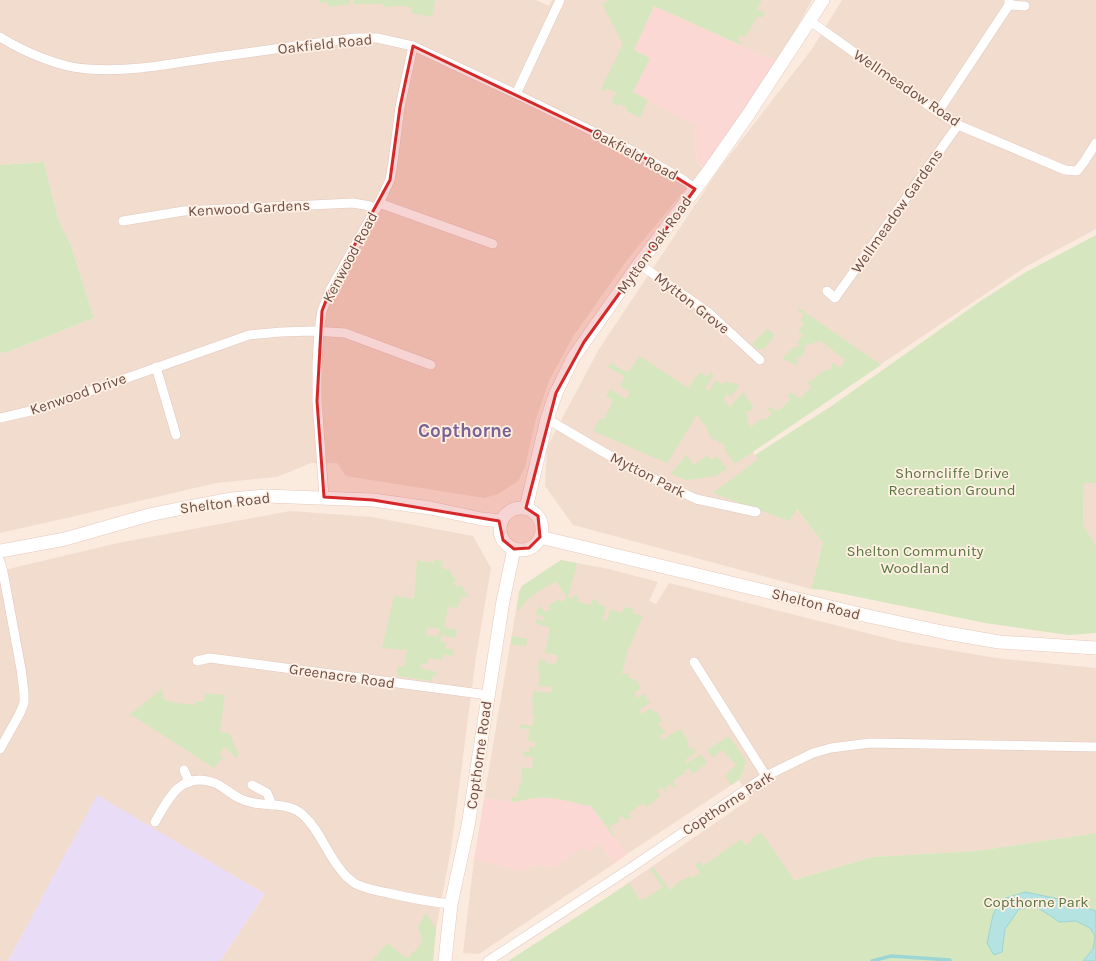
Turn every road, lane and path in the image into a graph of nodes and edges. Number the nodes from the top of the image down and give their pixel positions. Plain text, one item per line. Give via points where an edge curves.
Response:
1 (560, 0) edge
2 (823, 0) edge
3 (1009, 3) edge
4 (1025, 6) dead end
5 (810, 21) junction
6 (0, 37) edge
7 (413, 46) junction
8 (516, 94) junction
9 (938, 112) junction
10 (958, 125) junction
11 (1096, 143) edge
12 (695, 189) junction
13 (377, 206) junction
14 (123, 221) dead end
15 (493, 244) dead end
16 (639, 264) junction
17 (827, 291) dead end
18 (319, 331) junction
19 (760, 360) dead end
20 (431, 365) dead end
21 (156, 368) junction
22 (0, 418) edge
23 (547, 419) junction
24 (176, 435) dead end
25 (324, 497) junction
26 (526, 508) junction
27 (756, 512) dead end
28 (501, 521) junction
29 (540, 537) junction
30 (514, 548) junction
31 (0, 551) edge
32 (0, 562) edge
33 (4, 594) edge
34 (1096, 648) edge
35 (196, 661) dead end
36 (694, 662) dead end
37 (488, 695) junction
38 (1096, 747) edge
39 (0, 749) edge
40 (184, 770) dead end
41 (766, 776) junction
42 (189, 782) junction
43 (252, 785) dead end
44 (272, 804) junction
45 (155, 822) dead end
46 (451, 904) junction
47 (445, 961) edge
48 (488, 961) edge

1 - 8 street
2 - 5 main road, Mytton Oak Road
3 - 4 street
3 - 9 street
5 - 9 street, Wellmeadow Road
5 - 12 main road, Mytton Oak Road via 748,116
6 - 7 street, Oakfield Road via 52,61 88,69 132,69 354,38 377,38
7 - 8 street, Oakfield Road
7 - 13 street, Kenwood Road via 400,107 390,180
8 - 12 street, Oakfield Road via 637,154
9 - 10 street, Wellmeadow Road
10 - 11 street, Wellmeadow Road via 1065,170 1076,171
10 - 17 street, Wellmeadow Gardens via 839,300
12 - 16 main road, Mytton Oak Road
13 - 14 street, Kenwood Gardens via 353,203 184,211
13 - 15 street, Kenwood Gardens
13 - 18 street, Kenwood Road via 330,290 322,311
16 - 19 street, Mytton Grove via 709,313
16 - 23 main road, Mytton Oak Road via 574,358 556,393
18 - 20 street, Kenwood Drive via 345,333
18 - 21 street, Kenwood Drive via 249,335
18 - 25 street, Kenwood Road via 317,401
21 - 22 street, Kenwood Drive via 39,409
21 - 24 street
23 - 26 main road, Mytton Oak Road
23 - 27 street, Mytton Park via 629,467 696,498
25 - 28 main road, Shelton Road via 373,500 430,508 482,520
25 - 31 main road, Shelton Road via 266,496 208,503 149,515 65,539
26 - 28 main road via 514,509
26 - 29 main road via 533,511 541,522
28 - 30 main road via 503,540
29 - 30 main road via 529,548
29 - 34 main road, Shelton Road via 947,633 999,642
30 - 37 main road, Copthorne Road
32 - 33 street
33 - 39 street via 22,669 24,703
35 - 37 street, Greenacre Road via 210,658
36 - 41 street
37 - 46 main road, Copthorne Road via 468,826
38 - 41 street, Copthorne Park via 870,743 813,753
40 - 42 street
41 - 48 street, Copthorne Park
42 - 44 street via 201,780 217,783 238,799
42 - 45 street via 178,786
43 - 44 street via 267,793
44 - 46 street via 302,814 314,827 340,870 356,884 425,902
46 - 47 main road, Copthorne Road

